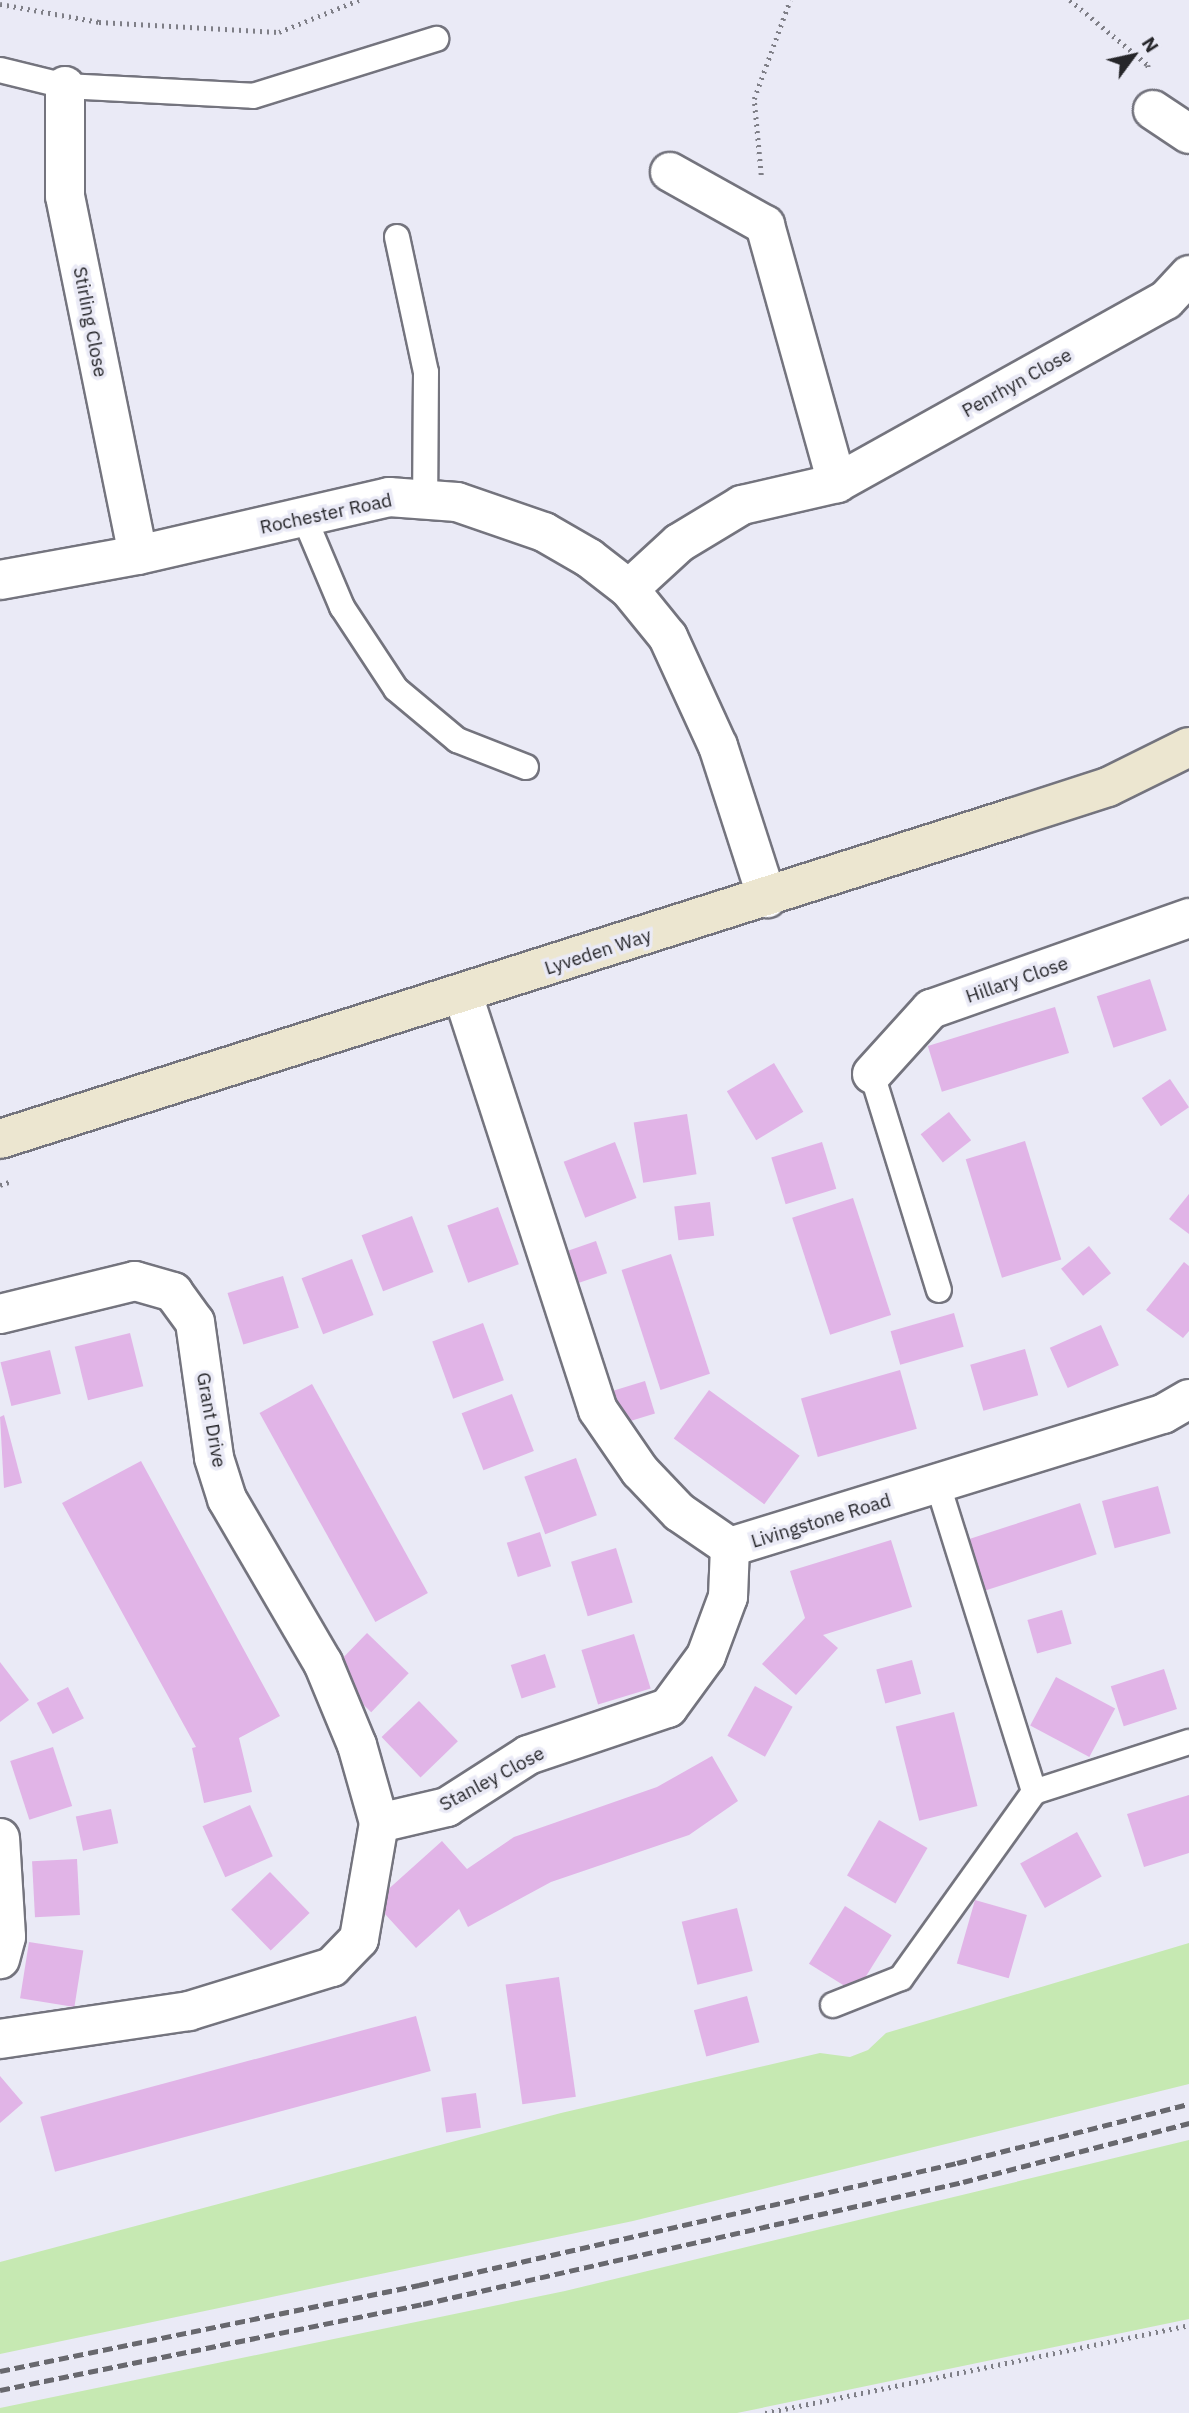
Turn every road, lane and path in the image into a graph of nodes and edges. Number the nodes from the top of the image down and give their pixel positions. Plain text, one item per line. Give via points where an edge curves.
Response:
1 (359, 0) edge
2 (790, 0) edge
3 (1070, 0) edge
4 (0, 4) edge
5 (436, 39) dead end
6 (0, 70) edge
7 (65, 86) junction
8 (1153, 110) joint
9 (1189, 134) edge
10 (670, 172) dead end
11 (765, 225) junction
12 (397, 237) dead end
13 (1189, 275) edge
14 (837, 483) junction
15 (425, 500) junction
16 (304, 517) junction
17 (138, 555) junction
18 (0, 580) edge
19 (628, 589) junction
20 (1189, 747) edge
21 (526, 767) dead end
22 (767, 898) junction
23 (1188, 922) edge
24 (463, 995) junction
25 (872, 1074) joint
26 (0, 1139) edge
27 (939, 1290) dead end
28 (0, 1314) edge
29 (1189, 1399) edge
30 (938, 1485) junction
31 (730, 1547) junction
32 (1189, 1742) edge
33 (1034, 1792) junction
34 (379, 1823) junction
35 (0, 1838) edge
36 (0, 1959) edge
37 (833, 2005) dead end
38 (0, 2039) edge
39 (1189, 2325) edge
40 (765, 2413) edge

1 - 4 path via 279,32 99,22
2 - 11 path via 754,99
3 - 8 path via 1148,65
5 - 7 lane via 253,96
6 - 7 lane
7 - 17 street, Stirling Close via 65,196
8 - 9 street
10 - 11 street
11 - 14 street
12 - 15 lane via 426,372
13 - 14 street, Penrhyn Close via 1166,300
14 - 19 street, Penrhyn Close via 742,505 678,543
15 - 16 street, Rochester Road via 389,497
15 - 19 street, Rochester Road via 457,502 544,532 589,558
16 - 17 street, Rochester Road
16 - 21 lane via 342,607 396,689 457,740
17 - 18 street, Rochester Road
19 - 22 street, Rochester Road via 668,636 694,685
20 - 22 street, Lyveden Way via 1108,787
22 - 24 street, Lyveden Way
23 - 25 street, Hillary Close via 930,1009
24 - 26 street, Lyveden Way
24 - 31 street, Livingstone Road via 598,1410 640,1471 679,1512
25 - 27 lane
28 - 34 street, Grant Drive via 135,1281 173,1292 195,1322 214,1458 228,1499 323,1662 357,1745
29 - 30 street, Livingstone Road via 1163,1414
30 - 31 street, Livingstone Road
30 - 33 lane
31 - 34 street, Stanley Close via 728,1597 706,1656 668,1708 528,1755 447,1807
32 - 33 lane
33 - 37 lane via 901,1978
34 - 38 street via 359,1939 332,1968 190,2011
35 - 36 street via 6,1937
39 - 40 path

